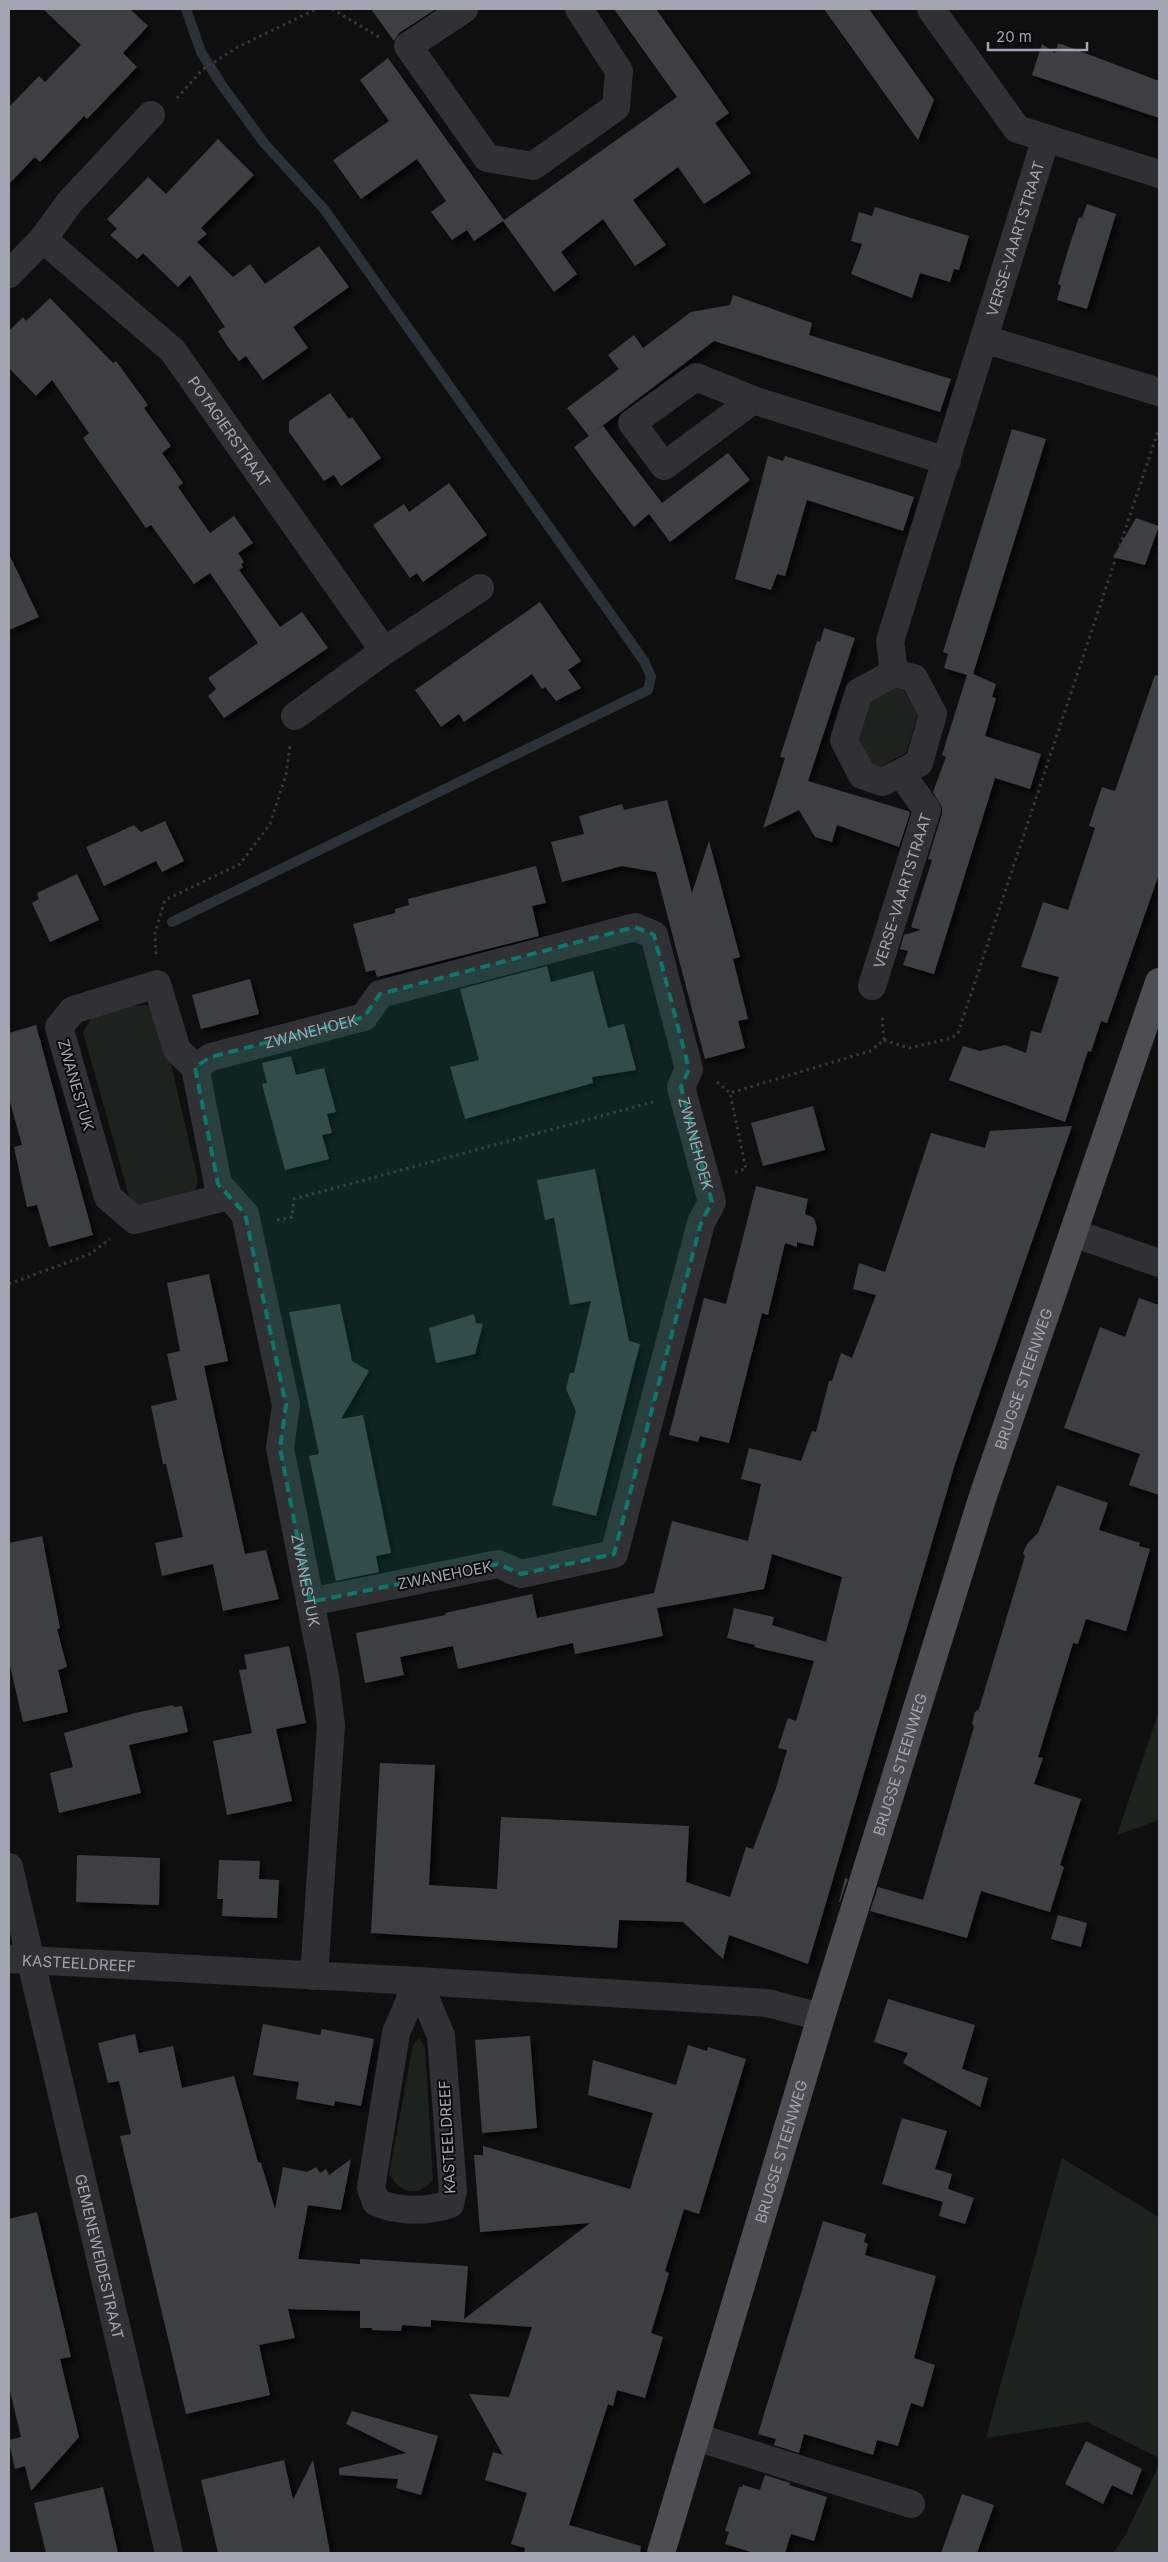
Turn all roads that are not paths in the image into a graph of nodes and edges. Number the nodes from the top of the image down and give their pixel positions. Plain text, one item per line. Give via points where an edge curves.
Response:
1 (464, 9) edge
2 (579, 9) edge
3 (931, 9) edge
4 (151, 115) road end
5 (1046, 138) junction
6 (1159, 174) edge
7 (43, 239) junction
8 (9, 274) edge
9 (984, 339) junction
10 (1159, 392) edge
11 (753, 400) dead end
12 (947, 461) junction
13 (480, 588) dead end
14 (384, 651) junction
15 (894, 673) junction
16 (295, 716) road end
17 (901, 773) junction
18 (1159, 982) edge
19 (872, 986) road end
20 (195, 1067) junction
21 (229, 1196) junction
22 (1073, 1233) junction
23 (1159, 1263) edge
24 (310, 1602) junction
25 (9, 1867) edge
26 (16, 1924) edge
27 (21, 1960) edge
28 (314, 1976) junction
29 (418, 1981) junction
30 (821, 2017) junction
31 (696, 2437) junction
32 (911, 2504) dead end
33 (169, 2553) edge
34 (661, 2553) edge

1 - 2 street via 408,46 487,158 533,166 616,107 619,71
3 - 5 street via 1017,130
4 - 7 street via 69,203
5 - 6 street
5 - 9 street, VERSE-VAARTSTRAAT
7 - 8 street
7 - 14 street, POTAGIERSTRAAT via 173,351
9 - 10 street
9 - 12 street, VERSE-VAARTSTRAAT
11 - 12 street
12 - 15 street, VERSE-VAARTSTRAAT via 890,641
13 - 14 street
14 - 16 street
15 - 17 street via 914,678 933,714 919,762
15 - 17 street via 859,692 844,740 862,775 882,782
17 - 19 street, VERSE-VAARTSTRAAT via 927,810
18 - 22 main road, BRUGSE STEENWEG
20 - 21 street, ZWANESTUK via 218,1184
20 - 21 street, ZWANESTUK via 177,1050 157,984 73,1010 59,1027 108,1197 135,1220
20 - 24 street, ZWANEHOEK via 211,1057 364,1017 380,994 635,927 654,935 689,1069 680,1087 712,1202 701,1224 614,1554 521,1574 498,1564
21 - 24 street, ZWANESTUK via 245,1214 286,1405 280,1448
22 - 23 street
22 - 30 main road, BRUGSE STEENWEG via 982,1499
24 - 28 street, ZWANESTUK via 325,1676 330,1725
25 - 26 street
26 - 27 street, GEMENEWEIDESTRAAT
27 - 28 street, KASTEELDREEF
27 - 33 street, GEMENEWEIDESTRAAT
28 - 29 street, KASTEELDREEF
29 - 29 street, KASTEELDREEF via 396,2033 371,2188 376,2202 391,2208 436,2209 450,2204 453,2192 442,2036
29 - 30 street, KASTEELDREEF via 766,2003
30 - 31 main road, BRUGSE STEENWEG
31 - 32 street
31 - 34 main road, BRUGSE STEENWEG

